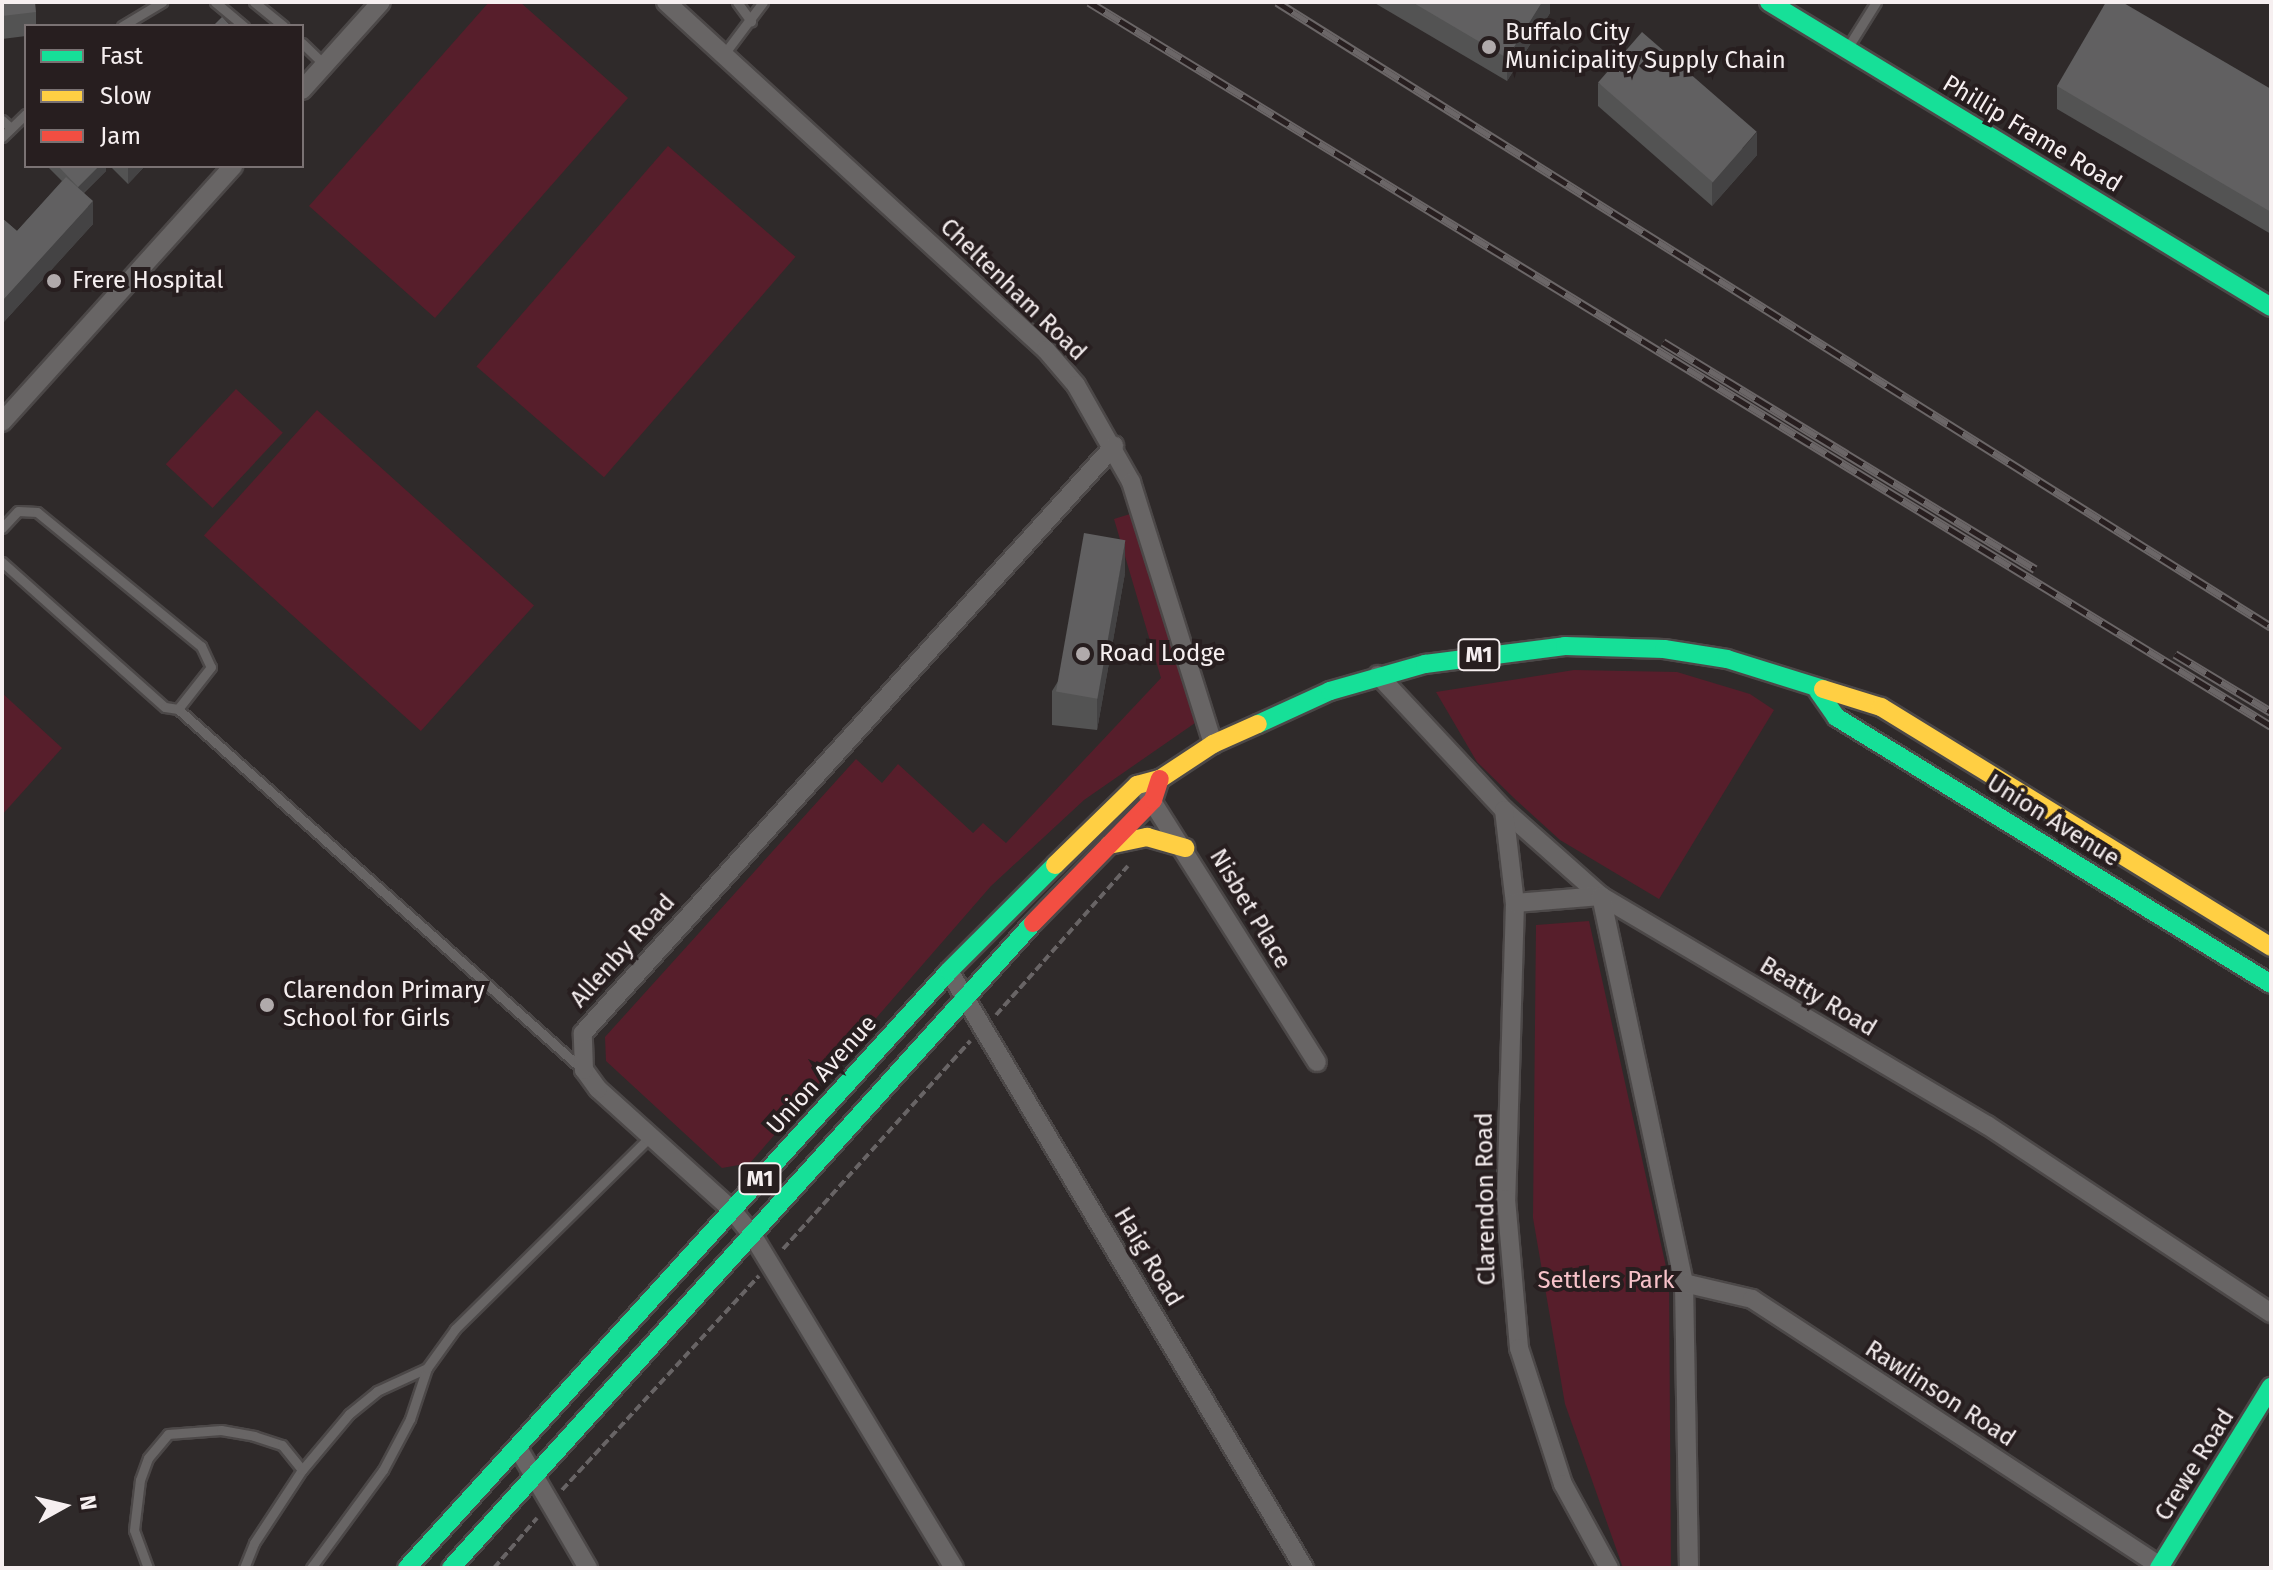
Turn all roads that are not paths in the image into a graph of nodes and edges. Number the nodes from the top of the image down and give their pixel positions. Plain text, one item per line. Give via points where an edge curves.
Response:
1 (162, 2) edge
2 (215, 2) edge
3 (254, 2) edge
4 (381, 2) edge
5 (666, 2) edge
6 (763, 2) edge
7 (1769, 2) edge
8 (1876, 2) edge
9 (740, 3) edge
10 (751, 21) junction
11 (125, 24) edge
12 (242, 24) edge
13 (282, 24) edge
14 (304, 45) edge
15 (1847, 49) junction
16 (724, 54) junction
17 (325, 65) junction
18 (304, 85) edge
19 (24, 116) edge
20 (2, 120) edge
21 (11, 128) junction
22 (2, 137) edge
23 (231, 168) edge
24 (2271, 307) edge
25 (2, 422) edge
26 (1114, 446) junction
27 (2, 528) edge
28 (2, 562) edge
29 (1378, 675) junction
30 (1818, 691) junction
31 (178, 709) junction
32 (1213, 744) junction
33 (1160, 779) junction
34 (1137, 785) junction
35 (1153, 800) junction
36 (1504, 810) junction
37 (1107, 846) junction
38 (1185, 848) junction
39 (1601, 896) junction
40 (1515, 903) junction
41 (2271, 947) edge
42 (949, 971) junction
43 (2271, 984) edge
44 (967, 997) junction
45 (1317, 1062) dead end
46 (584, 1070) junction
47 (650, 1137) junction
48 (732, 1210) junction
49 (753, 1236) junction
50 (1684, 1283) junction
51 (2271, 1313) edge
52 (427, 1368) junction
53 (2271, 1387) edge
54 (519, 1450) junction
55 (302, 1470) junction
56 (535, 1478) junction
57 (2160, 1567) edge
58 (148, 1568) edge
59 (244, 1568) edge
60 (311, 1568) edge
61 (407, 1568) edge
62 (451, 1568) edge
63 (588, 1568) edge
64 (954, 1568) edge
65 (1304, 1568) edge
66 (1609, 1568) edge
67 (1689, 1568) edge

1 - 11 lane
2 - 12 lane
3 - 13 lane
4 - 17 street
5 - 16 street, Cheltenham Road
6 - 10 lane
7 - 15 main road, Phillip Frame Road
8 - 15 lane
9 - 10 lane
10 - 16 lane
14 - 17 lane
15 - 24 main road, Phillip Frame Road
16 - 26 street, Cheltenham Road via 1046,350 1076,385
17 - 18 street
19 - 21 lane
20 - 21 lane
21 - 22 lane
23 - 25 street
26 - 32 street, Cheltenham Road via 1131,482
26 - 46 street, Allenby Road via 600,1009 583,1033
27 - 31 lane via 18,511 37,512 201,646 211,667
28 - 31 lane via 165,707
29 - 30 main road, Union Avenue / M1 via 1487,654 1603,645 1727,659
29 - 32 main road, Union Avenue / M1
29 - 36 street, Beatty Road
30 - 41 main road, Union Avenue / M1 via 1855,695 1881,707
30 - 43 main road, Union Avenue via 1836,717
31 - 46 lane
32 - 33 main road, Union Avenue / M1
33 - 34 main road, Union Avenue / M1
33 - 35 main road, M1
34 - 35 street, Nisbet Place
34 - 42 main road, Union Avenue / M1
35 - 37 main road, M1
35 - 38 street, Nisbet Place
36 - 39 street, Beatty Road
36 - 40 street, Clarendon Road
37 - 38 main road via 1147,837
37 - 44 main road, M1
38 - 45 street, Nisbet Place
39 - 40 street
39 - 50 street
39 - 51 street, Beatty Road via 1987,1125
40 - 66 street, Clarendon Road via 1506,1199 1519,1348 1563,1484
42 - 44 street, Haig Road
42 - 48 main road, Union Avenue / M1
44 - 49 main road, M1
44 - 65 street, Haig Road
46 - 47 street
47 - 48 street
47 - 52 lane via 455,1329
48 - 49 street
48 - 54 main road, Union Avenue / M1
49 - 56 main road, M1
49 - 64 street
50 - 57 street, Rawlinson Road via 1752,1299
50 - 67 street
52 - 55 lane via 377,1391
52 - 60 lane via 410,1419 383,1470
53 - 57 main road, Crewe Road
54 - 56 street
54 - 61 main road, Union Avenue / M1
55 - 58 lane via 282,1445 254,1436 221,1430 168,1434 148,1458 140,1480 134,1530
55 - 59 lane via 254,1543
56 - 62 main road, M1
56 - 63 street

